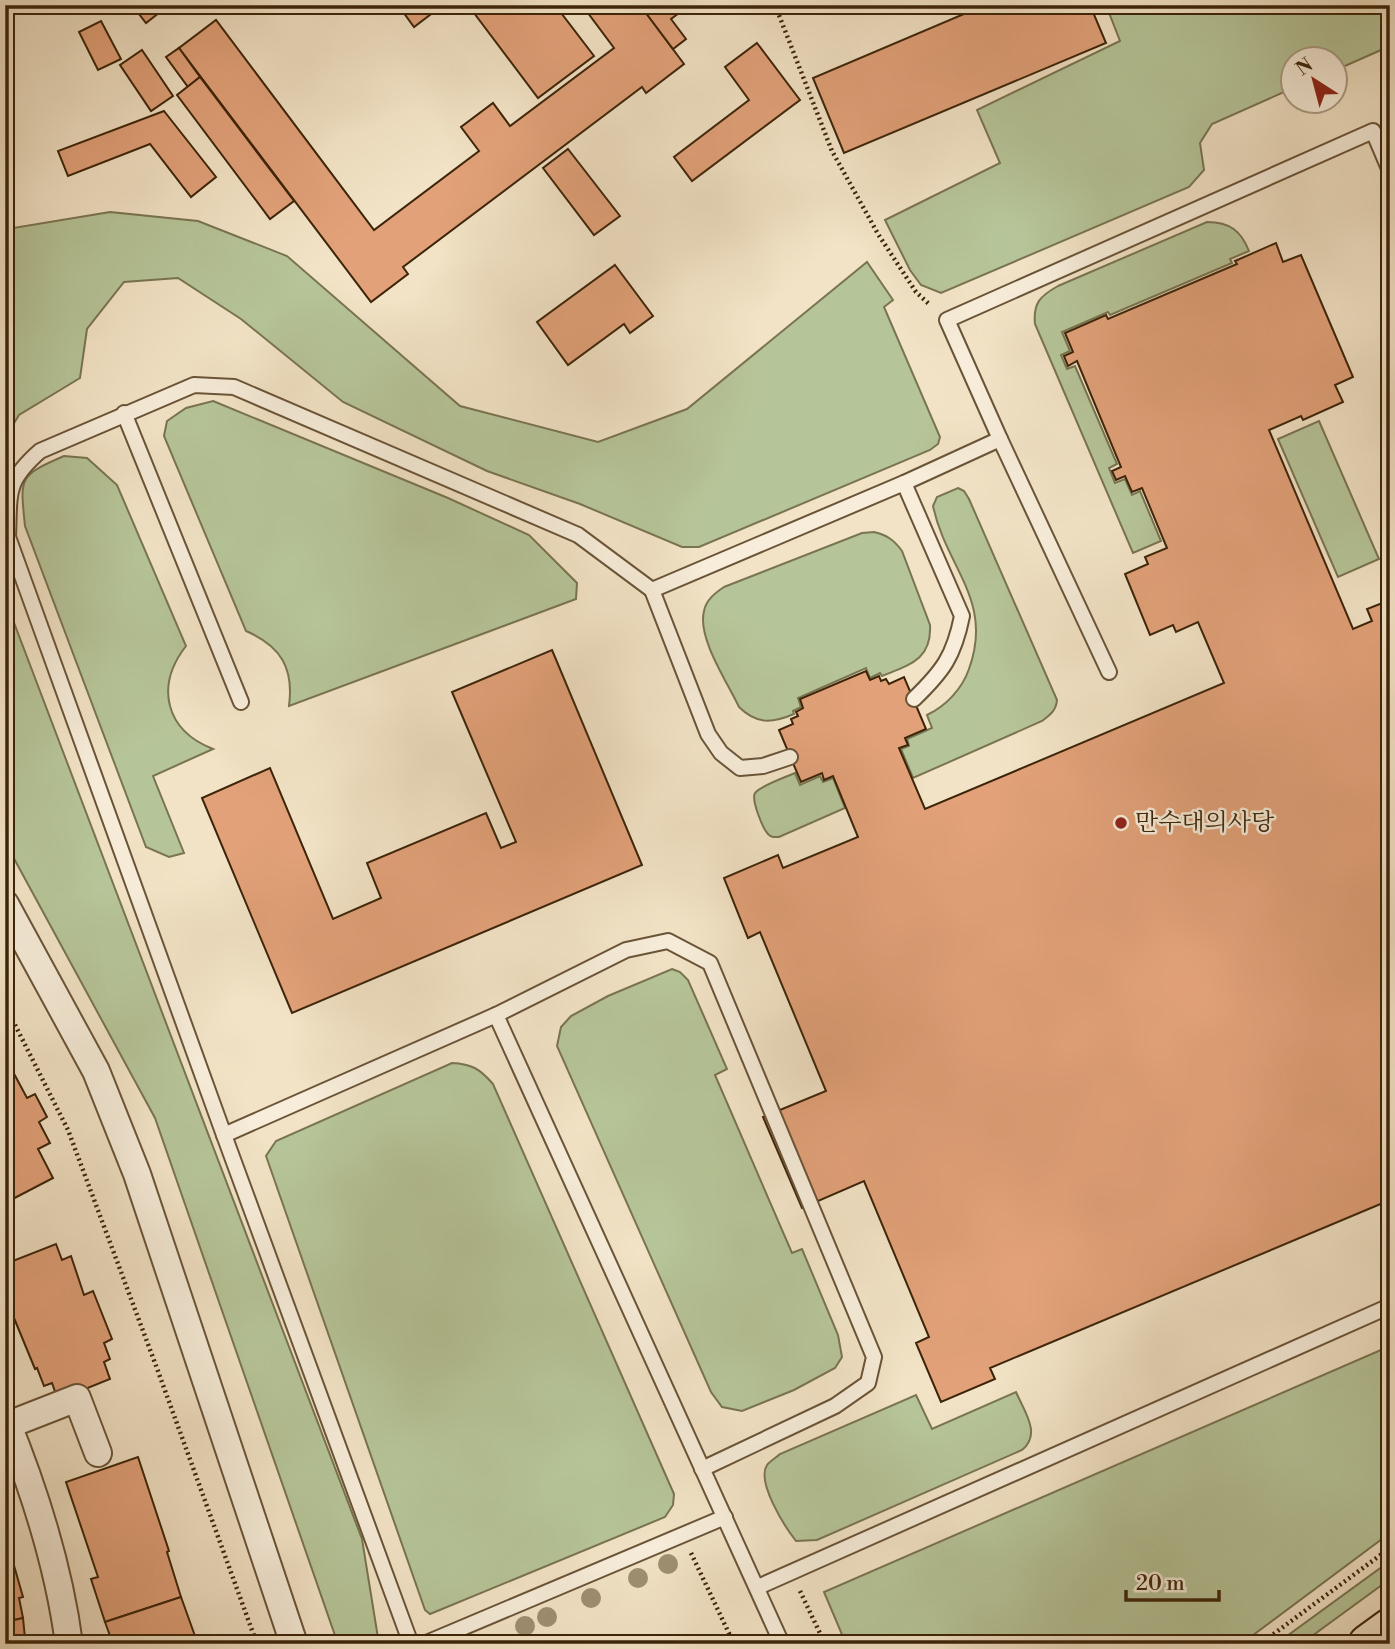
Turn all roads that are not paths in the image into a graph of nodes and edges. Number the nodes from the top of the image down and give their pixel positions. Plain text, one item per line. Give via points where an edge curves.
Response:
1 (1390, 171) edge
2 (124, 413) junction
3 (1000, 439) junction
4 (904, 483) junction
5 (652, 590) junction
6 (1109, 672) dead end
7 (914, 699) dead end
8 (241, 702) dead end
9 (790, 757) dead end
10 (5, 904) edge
11 (496, 1015) junction
12 (224, 1135) junction
13 (1390, 1306) edge
14 (7, 1421) edge
15 (98, 1453) dead end
16 (702, 1469) junction
17 (725, 1517) junction
18 (758, 1587) junction
19 (1390, 1628) edge
20 (69, 1644) edge
21 (294, 1644) edge
22 (411, 1644) edge
23 (424, 1644) edge
24 (782, 1644) edge
25 (1368, 1644) edge

1 - 3 lane via 1373,131 947,320
2 - 5 lane via 194,385 234,387 579,535
2 - 8 lane
2 - 12 lane via 40,451 20,468 10,490 8,537
3 - 4 lane
3 - 6 lane
4 - 5 lane
4 - 7 lane via 962,616 948,661
5 - 9 lane via 708,734 721,753 740,768
10 - 21 street via 96,1071 137,1174
11 - 12 lane
11 - 16 lane
11 - 16 lane via 625,950 668,941 710,964 874,1357 867,1383 835,1406
12 - 22 lane
13 - 18 lane
14 - 15 street via 77,1398
14 - 20 street via 51,1557
16 - 17 lane
17 - 18 lane
17 - 23 lane
18 - 24 lane
19 - 25 main road

